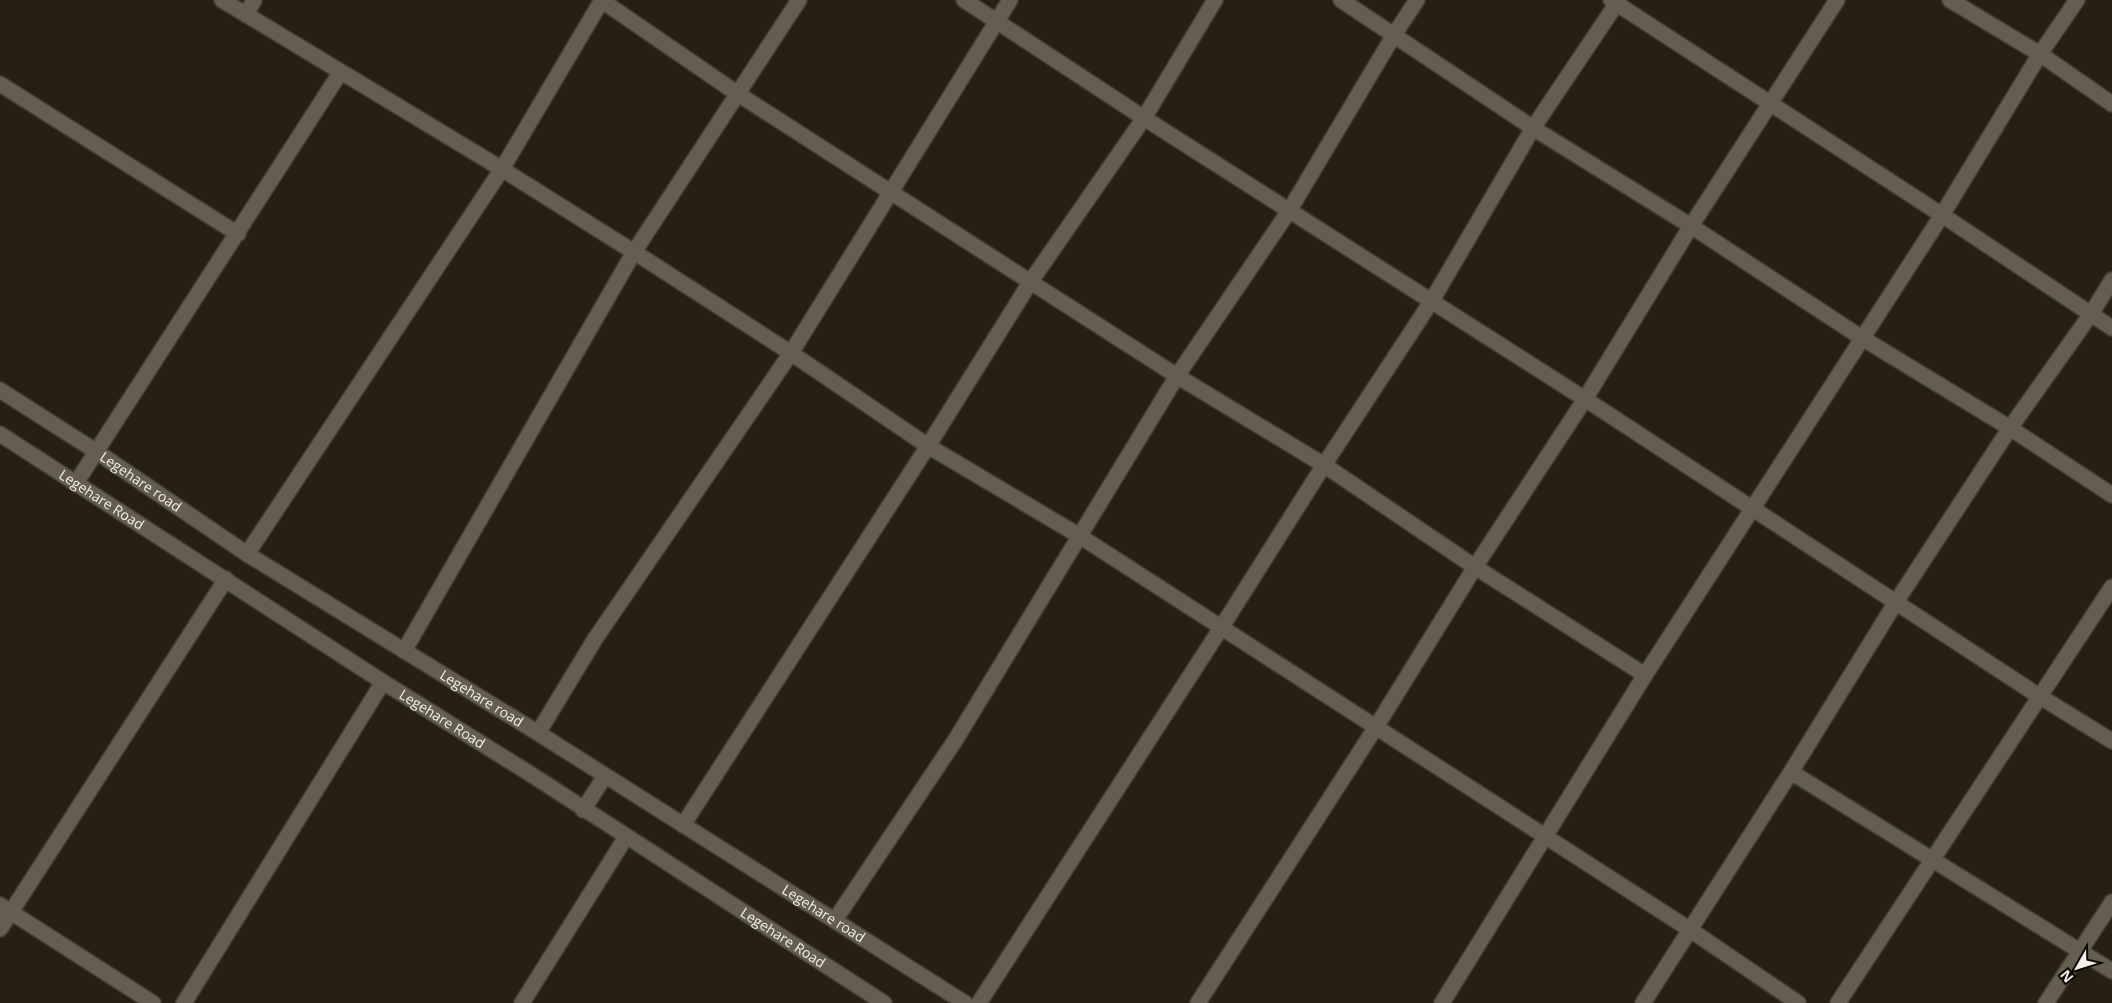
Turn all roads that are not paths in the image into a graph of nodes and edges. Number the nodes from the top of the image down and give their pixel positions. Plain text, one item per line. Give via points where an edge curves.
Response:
1 (222, 0) edge
2 (254, 0) edge
3 (602, 0) edge
4 (799, 0) edge
5 (964, 0) edge
6 (1010, 0) edge
7 (1215, 0) edge
8 (1341, 0) edge
9 (1417, 0) edge
10 (1837, 0) edge
11 (1950, 0) edge
12 (2077, 0) edge
13 (1615, 1) edge
14 (246, 15) junction
15 (996, 20) junction
16 (1394, 34) junction
17 (2040, 54) junction
18 (340, 73) junction
19 (0, 84) edge
20 (738, 94) junction
21 (2112, 104) edge
22 (1770, 105) junction
23 (1144, 118) junction
24 (1533, 128) junction
25 (502, 170) junction
26 (890, 191) junction
27 (1289, 211) junction
28 (1942, 215) junction
29 (1691, 226) junction
30 (238, 234) junction
31 (634, 252) junction
32 (2112, 280) edge
33 (1031, 281) junction
34 (1431, 302) junction
35 (2091, 314) junction
36 (2112, 328) edge
37 (1862, 338) junction
38 (791, 353) junction
39 (1177, 376) junction
40 (1, 393) edge
41 (1585, 399) junction
42 (2010, 428) junction
43 (0, 434) edge
44 (928, 446) junction
45 (97, 452) junction
46 (1324, 465) junction
47 (76, 483) junction
48 (2112, 495) edge
49 (1752, 509) junction
50 (1078, 535) junction
51 (247, 554) junction
52 (1475, 567) junction
53 (226, 580) junction
54 (2112, 587) edge
55 (1896, 602) junction
56 (1221, 628) junction
57 (404, 651) junction
58 (1645, 675) junction
59 (383, 682) junction
60 (2039, 696) junction
61 (1376, 727) junction
62 (538, 732) junction
63 (2112, 741) edge
64 (1791, 772) junction
65 (604, 776) junction
66 (583, 810) junction
67 (683, 825) junction
68 (626, 837) junction
69 (1545, 837) junction
70 (1932, 860) junction
71 (2112, 902) edge
72 (6, 909) edge
73 (835, 920) junction
74 (0, 929) edge
75 (1689, 929) junction
76 (2079, 950) junction
77 (2112, 971) edge
78 (881, 1002) edge
79 (153, 1003) edge
80 (184, 1003) edge
81 (522, 1003) edge
82 (965, 1003) edge
83 (979, 1003) edge
84 (1198, 1003) edge
85 (1442, 1003) edge
86 (1643, 1003) edge
87 (1798, 1003) edge
88 (1838, 1003) edge
89 (2046, 1003) edge

1 - 14 street
2 - 14 street
3 - 20 street
3 - 25 street
4 - 20 street
5 - 15 street
6 - 15 street
7 - 23 street
8 - 16 street
9 - 16 street
10 - 22 street
11 - 17 street
12 - 17 street
13 - 22 street
13 - 24 street
14 - 18 street
15 - 23 street
15 - 26 street
16 - 24 street
16 - 27 street
17 - 21 street
17 - 28 street
18 - 25 street
18 - 30 street
19 - 30 street
20 - 26 street
20 - 31 street
22 - 28 street
22 - 29 street
23 - 27 street
23 - 33 street
24 - 29 street
24 - 34 street
25 - 31 street
25 - 51 street
26 - 33 street
26 - 38 street
27 - 34 street
27 - 39 street
28 - 35 street
28 - 37 street
29 - 37 street
29 - 41 street
30 - 45 street
31 - 38 street
31 - 57 street
32 - 35 street
33 - 39 street
33 - 44 street
34 - 41 street
34 - 46 street
35 - 36 street
35 - 42 street
37 - 42 street
37 - 49 street
38 - 44 street
38 - 62 street via 595,639
39 - 46 street
39 - 50 street
40 - 45 street, Legehare road
41 - 49 street
41 - 52 street
42 - 48 street
42 - 55 street
43 - 47 street, Legehare Road
44 - 50 street
44 - 67 street
45 - 47 street
45 - 51 street, Legehare road
46 - 52 street
46 - 56 street
47 - 53 street, Legehare Road
49 - 55 street
49 - 58 street
50 - 56 street
50 - 73 street via 956,739
51 - 57 street, Legehare road
52 - 58 street
52 - 61 street
53 - 59 street, Legehare Road
53 - 72 street
54 - 60 street
55 - 60 street
55 - 64 street
56 - 61 street
56 - 83 street
57 - 62 street, Legehare road
58 - 69 street
59 - 66 street, Legehare Road
59 - 80 street
60 - 63 street
60 - 70 street
61 - 69 street
61 - 84 street
62 - 65 street, Legehare road
64 - 70 street
64 - 75 street
65 - 66 street
65 - 67 street, Legehare road
66 - 68 street, Legehare Road
67 - 73 street, Legehare road
68 - 78 street, Legehare Road
68 - 81 street
69 - 75 street
69 - 85 street
70 - 76 street
70 - 88 street
71 - 76 street
72 - 74 street
72 - 79 street
73 - 82 street, Legehare road
75 - 86 street
75 - 87 street
76 - 77 street
76 - 89 street

